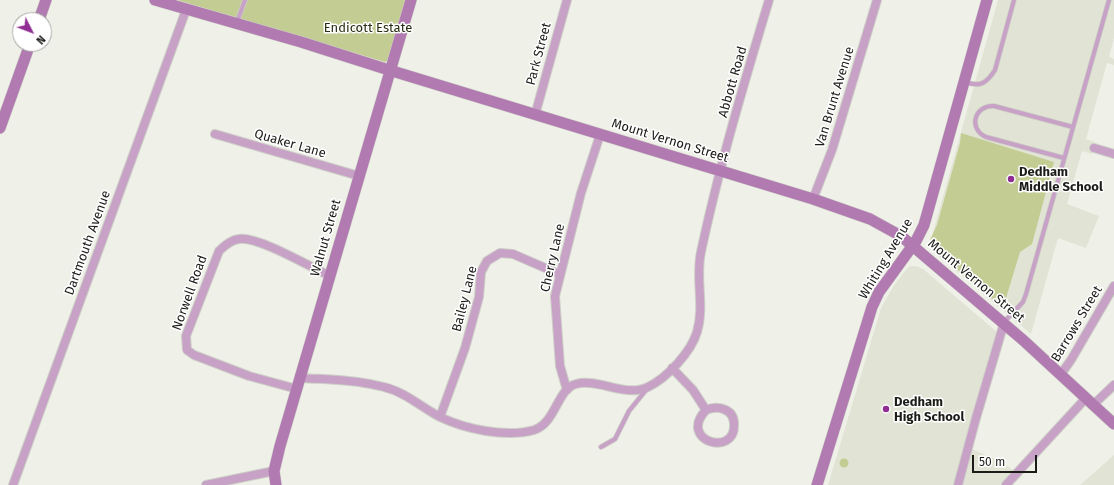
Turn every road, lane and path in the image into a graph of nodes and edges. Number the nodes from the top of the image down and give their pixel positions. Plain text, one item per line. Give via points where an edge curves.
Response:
1 (46, 0) edge
2 (155, 0) edge
3 (245, 0) edge
4 (411, 0) edge
5 (567, 0) edge
6 (769, 0) edge
7 (876, 0) edge
8 (987, 0) edge
9 (1014, 0) edge
10 (1109, 0) edge
11 (186, 10) junction
12 (41, 12) edge
13 (236, 24) junction
14 (27, 52) edge
15 (389, 70) junction
16 (964, 82) junction
17 (535, 115) junction
18 (1073, 127) junction
19 (0, 128) edge
20 (215, 134) dead end
21 (600, 135) junction
22 (1094, 148) dead end
23 (1114, 154) edge
24 (1064, 158) junction
25 (720, 170) junction
26 (359, 176) junction
27 (813, 199) junction
28 (913, 246) junction
29 (559, 274) junction
30 (330, 276) junction
31 (1114, 286) edge
32 (1004, 323) junction
33 (672, 368) junction
34 (1061, 374) junction
35 (300, 377) junction
36 (1114, 386) edge
37 (647, 388) junction
38 (297, 389) junction
39 (567, 390) junction
40 (1090, 401) junction
41 (706, 410) junction
42 (440, 417) junction
43 (1114, 424) edge
44 (601, 447) dead end
45 (274, 471) junction
46 (12, 485) edge
47 (206, 485) edge
48 (276, 485) edge
49 (817, 485) edge
50 (958, 485) edge
51 (1006, 485) edge

1 - 12 street
2 - 11 street, Mount Vernon Street
3 - 13 lane
4 - 15 street, Walnut Street
5 - 17 street, Park Street
6 - 25 street, Abbott Road
7 - 27 street, Van Brunt Avenue via 832,150
8 - 16 street, Whiting Avenue
9 - 16 lane via 995,70 990,78 982,83 975,85
10 - 18 lane
11 - 13 street, Mount Vernon Street
11 - 46 street, Dartmouth Avenue
13 - 15 street, Mount Vernon Street
14 - 19 street
15 - 17 street, Mount Vernon Street
15 - 26 street, Walnut Street
16 - 28 street, Whiting Avenue via 924,225
17 - 21 street, Mount Vernon Street
18 - 24 lane
18 - 24 lane via 994,106 984,108 976,115 975,126 981,135
20 - 26 street, Quaker Lane
21 - 25 street, Mount Vernon Street
21 - 29 street, Cherry Lane
22 - 23 street
24 - 32 lane via 1026,294
25 - 27 street, Mount Vernon Street
25 - 33 street, Abbott Road via 700,255 701,315 697,332 687,354
26 - 30 street, Walnut Street
27 - 28 street, Mount Vernon Street via 870,219 891,229
28 - 32 street, Mount Vernon Street
28 - 49 street, Whiting Avenue via 888,278 872,307
29 - 39 street, Cherry Lane via 555,317 560,366
29 - 42 street, Bailey Lane via 513,254 500,253 487,261 481,272 479,297 465,348
30 - 35 street, Walnut Street
30 - 38 street, Norwell Road via 247,238 229,242 219,251 186,336 187,350 194,355 249,376
31 - 34 street, Barrows Street
32 - 34 street, Mount Vernon Street
32 - 50 street
33 - 37 street, Abbott Road
33 - 41 street via 693,390
34 - 40 street, Mount Vernon Street
35 - 38 street, Walnut Street
35 - 42 street via 310,380 329,379 398,391
36 - 40 street
37 - 39 street via 633,390 601,384 576,384
37 - 44 lane via 630,411 616,439
38 - 45 street, Walnut Street
39 - 42 street via 554,413 535,430 498,432 467,428
40 - 43 street, Mount Vernon Street
40 - 51 street
41 - 41 street via 723,408 732,416 735,427 725,441 708,442 700,433 699,421
45 - 47 street
45 - 48 street, Walnut Street

